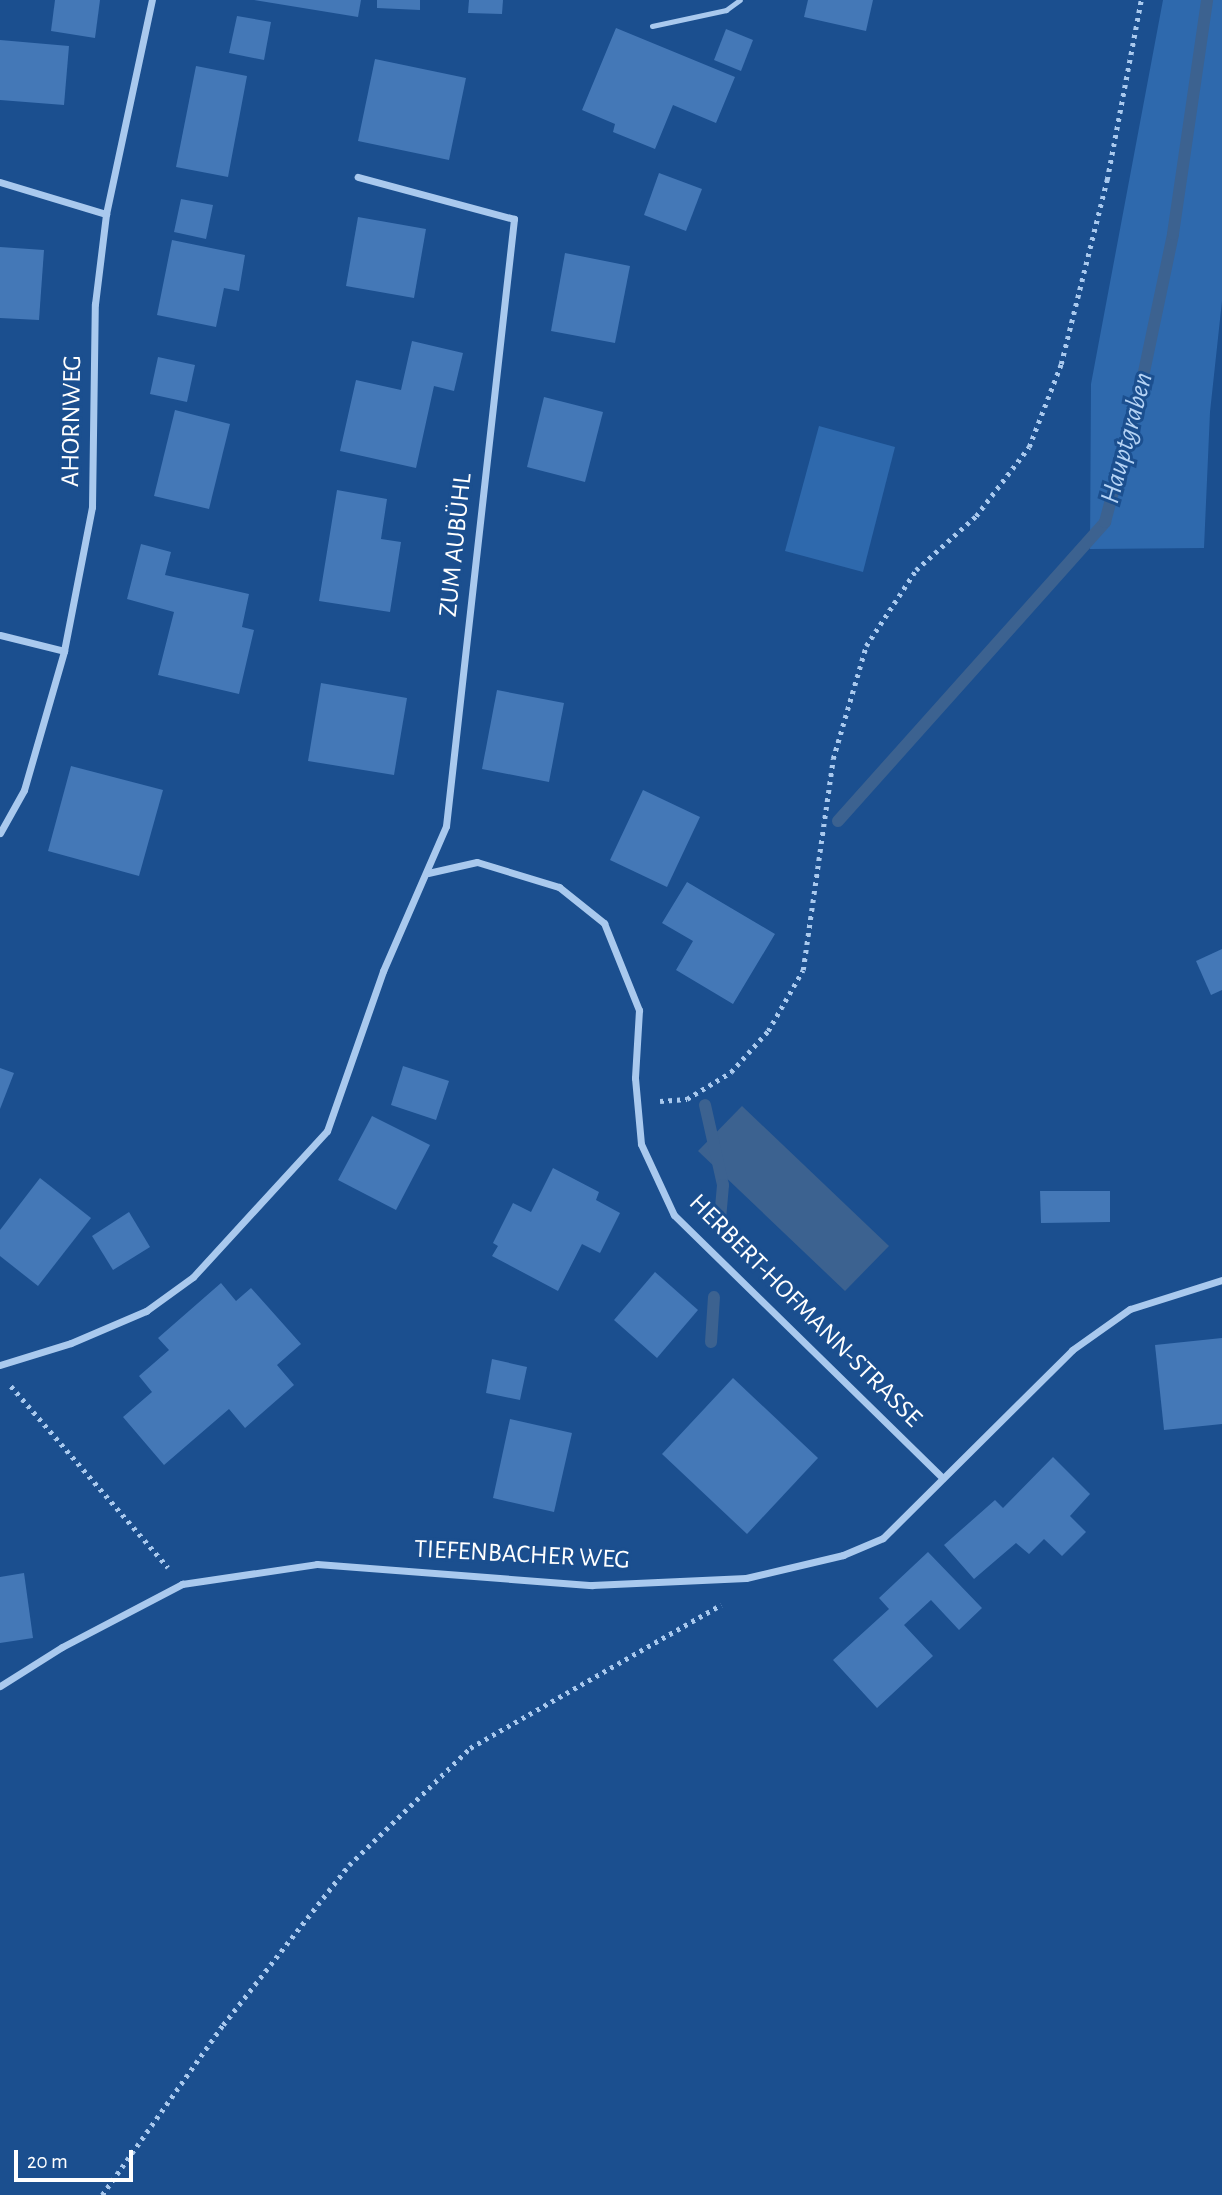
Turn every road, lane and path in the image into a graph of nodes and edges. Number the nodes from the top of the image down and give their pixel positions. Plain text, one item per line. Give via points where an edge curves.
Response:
1 (152, 0) edge
2 (740, 0) edge
3 (1141, 0) edge
4 (652, 26) dead end
5 (358, 177) dead end
6 (0, 182) edge
7 (106, 214) junction
8 (0, 635) edge
9 (64, 650) junction
10 (0, 833) edge
11 (428, 873) junction
12 (638, 1103) junction
13 (1222, 1280) edge
14 (0, 1365) edge
15 (9, 1384) dead end
16 (943, 1478) junction
17 (182, 1584) junction
18 (728, 1601) dead end
19 (0, 1686) edge
20 (102, 2195) edge

1 - 7 street, AHORNWEG
2 - 4 lane via 726,10
3 - 12 path via 1107,180 1071,325 1029,447 976,516 916,570 866,646 833,759 803,970 768,1031 731,1072 687,1099
5 - 11 street, ZUM AUBÜHL via 513,219 446,826
6 - 7 street
7 - 9 street, AHORNWEG via 94,304 92,507
8 - 9 street
9 - 10 street, AHORNWEG via 24,790
11 - 12 street, HERBERT-HOFMANN-STRASSE via 477,862 559,887 604,923 639,1010
11 - 14 street via 383,971 327,1131 193,1277 156,1304 71,1343
12 - 16 street, HERBERT-HOFMANN-STRASSE via 641,1144 674,1215
13 - 16 street, TIEFENBACHER WEG via 1130,1309 1072,1350
15 - 17 path
16 - 17 street, TIEFENBACHER WEG via 883,1538 843,1555 746,1578 593,1585 317,1564
17 - 19 street, TIEFENBACHER WEG via 62,1647
18 - 20 path via 470,1748 349,1865 223,2025

